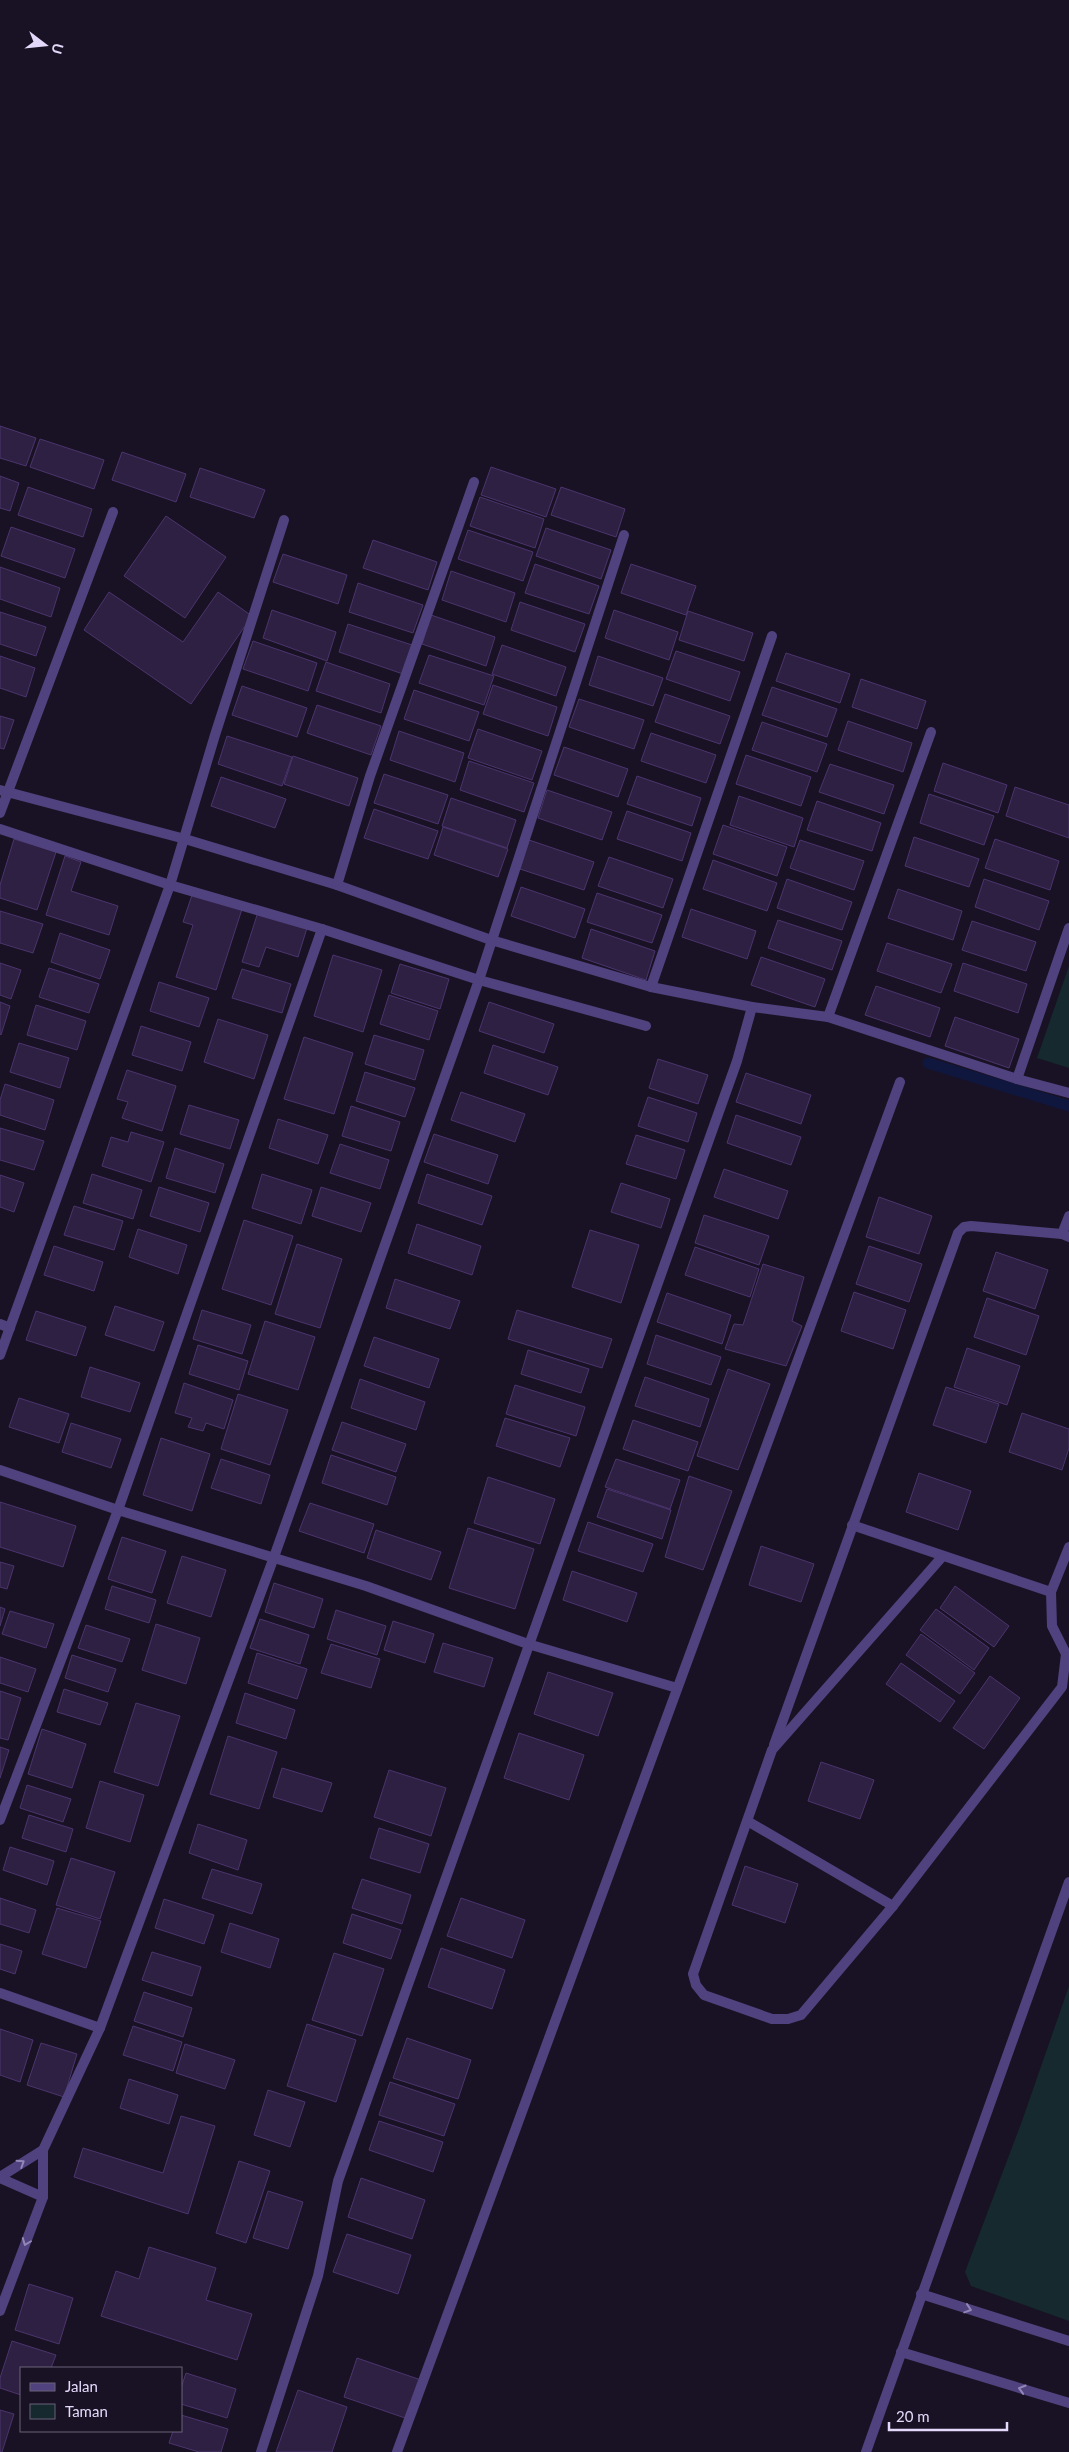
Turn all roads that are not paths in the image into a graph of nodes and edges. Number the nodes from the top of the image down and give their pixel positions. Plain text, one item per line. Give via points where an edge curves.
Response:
1 (474, 482) dead end
2 (113, 512) dead end
3 (284, 520) dead end
4 (624, 535) dead end
5 (772, 636) dead end
6 (931, 732) dead end
7 (4, 791) edge
8 (0, 813) edge
9 (0, 829) edge
10 (185, 839) junction
11 (170, 885) junction
12 (337, 885) junction
13 (1069, 928) edge
14 (322, 929) junction
15 (491, 940) junction
16 (479, 980) junction
17 (651, 987) junction
18 (752, 1007) junction
19 (828, 1017) junction
20 (646, 1026) dead end
21 (1017, 1079) junction
22 (900, 1082) dead end
23 (1069, 1093) edge
24 (1069, 1216) edge
25 (1066, 1236) edge
26 (0, 1324) edge
27 (10, 1328) junction
28 (0, 1356) edge
29 (0, 1470) edge
30 (118, 1510) junction
31 (852, 1525) junction
32 (1069, 1547) edge
33 (274, 1557) junction
34 (942, 1557) junction
35 (1051, 1592) junction
36 (528, 1644) junction
37 (677, 1688) junction
38 (772, 1750) junction
39 (0, 1820) edge
40 (749, 1822) junction
41 (1069, 1882) edge
42 (893, 1906) junction
43 (0, 1994) edge
44 (100, 2028) junction
45 (43, 2150) junction
46 (0, 2177) edge
47 (44, 2197) junction
48 (921, 2294) junction
49 (0, 2311) edge
50 (1069, 2341) edge
51 (901, 2352) junction
52 (1069, 2403) edge
53 (261, 2452) edge
54 (396, 2452) edge
55 (866, 2452) edge

1 - 12 street via 370,776
2 - 7 street
3 - 10 street
4 - 15 street
5 - 17 street
6 - 19 street
7 - 8 street
7 - 10 street
9 - 11 street
10 - 11 street
10 - 12 street
11 - 14 street
11 - 27 street
12 - 15 street
13 - 21 street
14 - 16 street
14 - 30 street
15 - 16 street
15 - 17 street
16 - 20 street
16 - 33 street
17 - 18 street
18 - 19 street
18 - 36 street via 737,1061
19 - 21 street
21 - 23 street
22 - 37 street
24 - 25 street
25 - 31 street via 971,1226 958,1233
26 - 27 street
27 - 28 street
29 - 30 street
30 - 33 street
30 - 39 street
31 - 34 street
31 - 38 street
32 - 35 street
33 - 36 street
33 - 44 street
34 - 35 street
34 - 38 street
35 - 42 street via 1052,1626 1066,1654 1062,1687
36 - 37 street
36 - 53 street via 338,2181 318,2276
37 - 54 street
38 - 40 street
40 - 42 street
40 - 42 street via 693,1974 696,1985 704,1994 772,2019 801,2015
41 - 48 street
43 - 44 street
44 - 45 street
46 -> 45 street
45 - 47 street
46 - 47 street
47 -> 49 street
48 -> 50 street
48 - 51 street
52 -> 51 street
51 - 55 street

